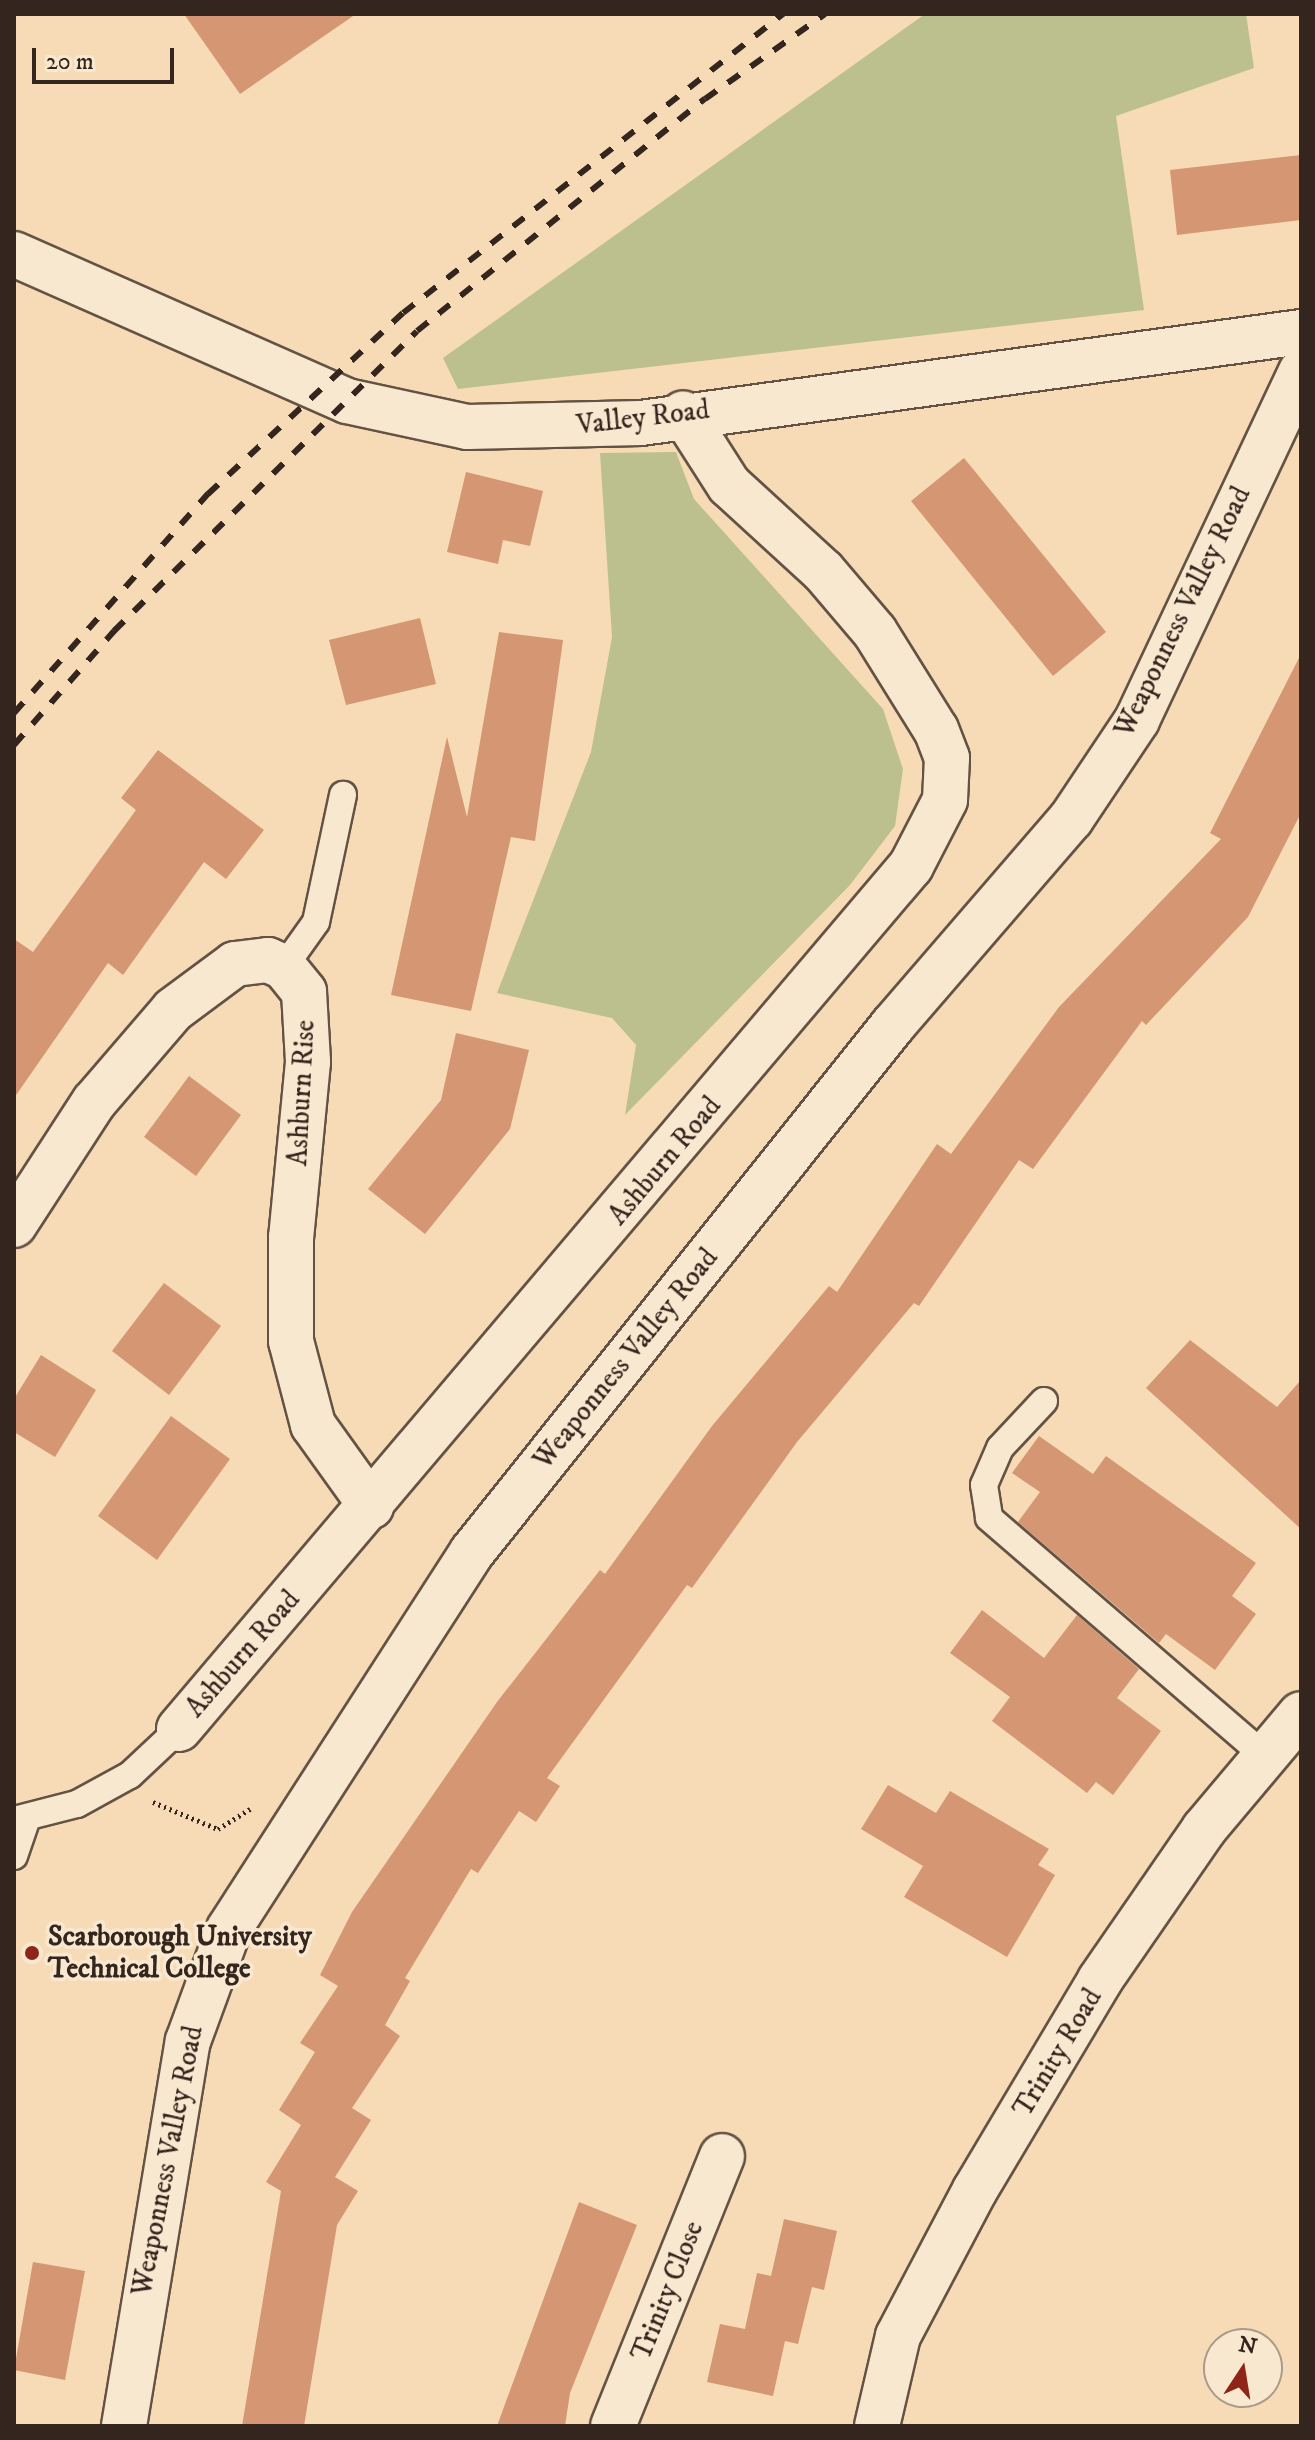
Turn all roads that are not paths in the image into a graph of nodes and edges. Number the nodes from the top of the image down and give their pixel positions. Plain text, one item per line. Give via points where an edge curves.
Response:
1 (14, 254) edge
2 (1301, 332) edge
3 (1301, 371) edge
4 (683, 413) junction
5 (343, 795) dead end
6 (284, 967) junction
7 (14, 1225) edge
8 (1044, 1401) dead end
9 (371, 1506) junction
10 (1301, 1714) edge
11 (179, 1729) joint
12 (1265, 1756) junction
13 (20, 1819) edge
14 (14, 1856) edge
15 (722, 2156) dead end
16 (124, 2426) edge
17 (613, 2426) edge
18 (877, 2426) edge

1 - 4 street, Valley Road via 347,401 404,417 467,427 589,428
2 - 4 street, Valley Road
3 - 16 street, Weaponness Valley Road via 1137,720 1071,819 893,1025 472,1552 229,1929 200,1998
4 - 9 street, Ashburn Road via 729,485 823,571 875,632 936,730 947,758 945,800 911,866
5 - 6 lane via 316,922
6 - 7 street via 268,960 235,964 173,1010 94,1102
6 - 9 street, Ashburn Rise via 304,992 308,1035 291,1341 313,1425
8 - 12 lane via 1000,1448 984,1485 989,1518
9 - 11 street, Ashburn Road
10 - 12 street, Trinity Road
11 - 13 lane, Ashburn Road via 111,1785
12 - 18 street, Trinity Road via 1204,1829 1100,1980 975,2190 898,2336
13 - 14 lane
15 - 17 street, Trinity Close

